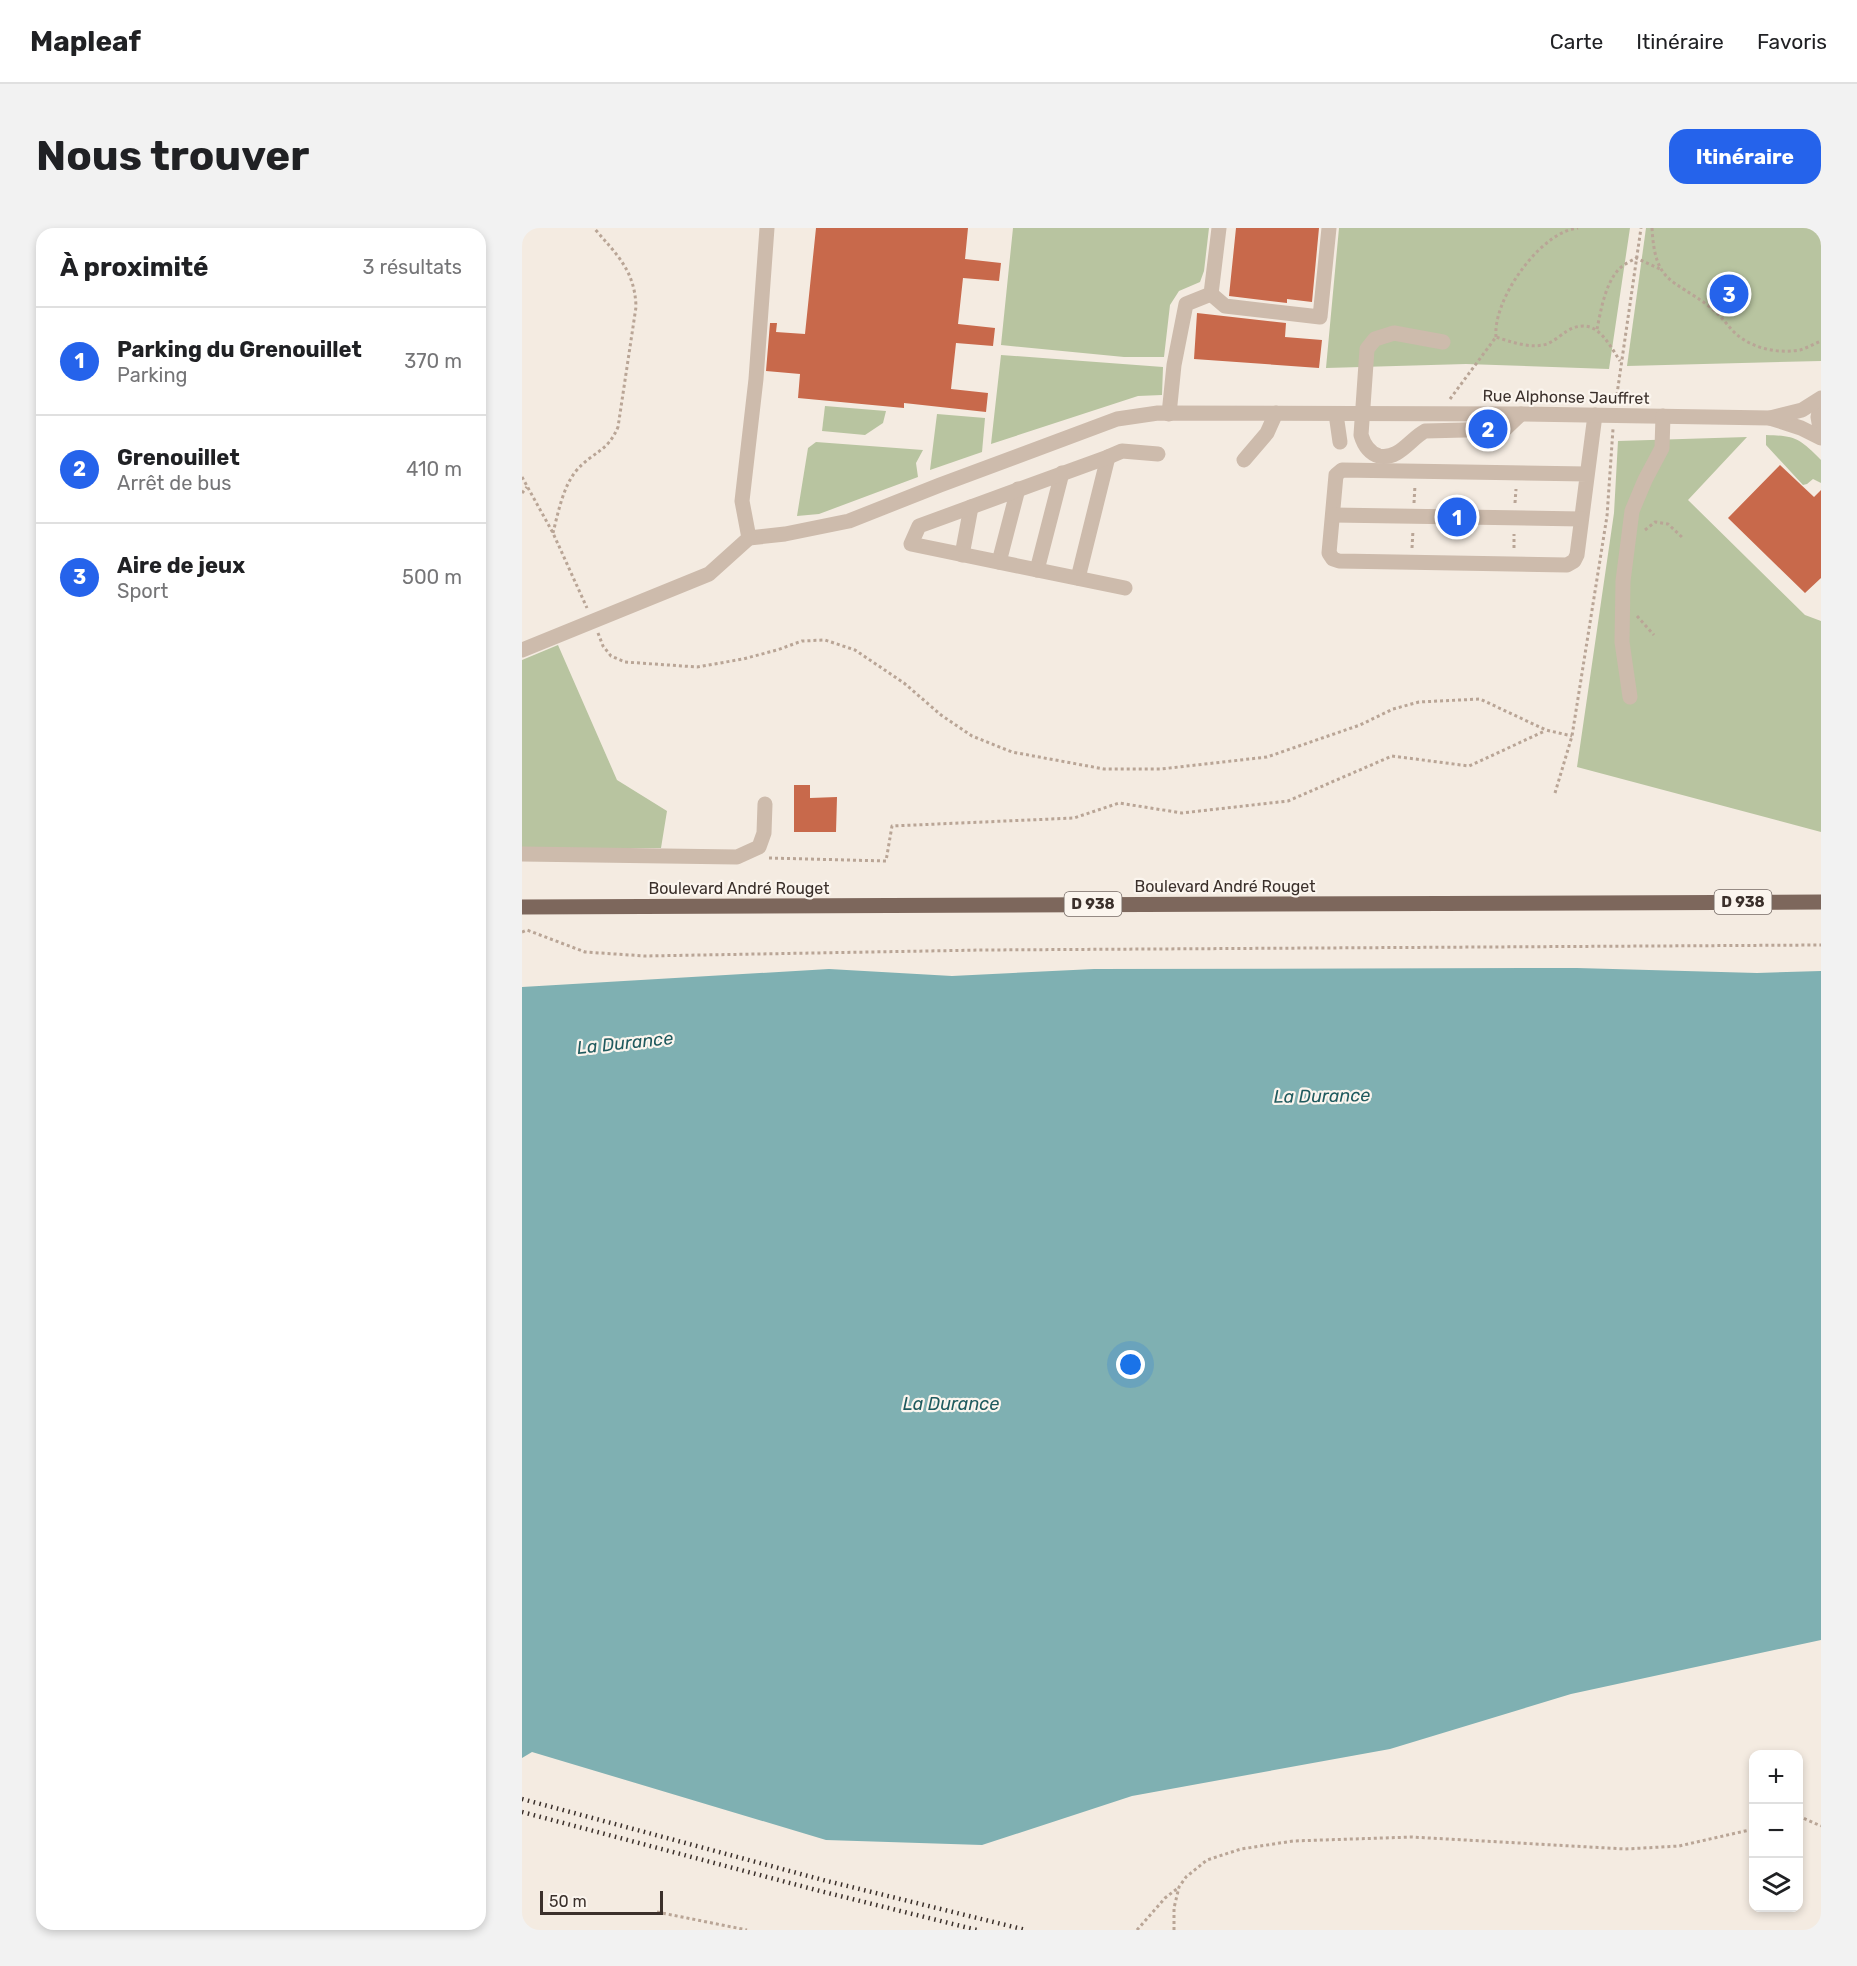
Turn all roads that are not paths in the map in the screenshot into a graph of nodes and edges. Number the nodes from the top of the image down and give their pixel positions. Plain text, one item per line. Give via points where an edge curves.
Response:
1 (766, 228) edge
2 (1219, 228) edge
3 (1329, 228) edge
4 (1211, 294) junction
5 (1443, 342) dead end
6 (1821, 398) edge
7 (1821, 403) edge
8 (1276, 413) junction
9 (1362, 413) junction
10 (1169, 414) junction
11 (1336, 414) junction
12 (1521, 414) junction
13 (1595, 415) junction
14 (1663, 416) junction
15 (1770, 418) junction
16 (1821, 436) edge
17 (1340, 441) dead end
18 (1158, 454) dead end
19 (1108, 457) junction
20 (1244, 460) dead end
21 (1376, 463) junction
22 (1062, 473) junction
23 (1587, 474) junction
24 (1018, 489) junction
25 (971, 507) junction
26 (1333, 515) junction
27 (1581, 519) junction
28 (749, 538) junction
29 (962, 555) junction
30 (999, 562) junction
31 (1037, 570) junction
32 (1078, 578) junction
33 (1125, 588) dead end
34 (522, 650) edge
35 (1630, 698) dead end
36 (765, 804) dead end
37 (522, 854) edge
38 (1821, 902) edge
39 (522, 907) edge

1 - 28 street via 756,379 742,501
2 - 4 street
3 - 4 street via 1320,317 1225,306
4 - 10 street via 1186,304
5 - 9 street via 1394,333 1375,339 1367,349
6 - 15 street, Rue Alphonse Jauffret via 1802,410
7 - 16 street, Rue Alphonse Jauffret
8 - 10 street, Rue Alphonse Jauffret
8 - 11 street, Rue Alphonse Jauffret
8 - 20 street via 1267,433
9 - 11 street, Rue Alphonse Jauffret
9 - 12 street, Rue Alphonse Jauffret
9 - 21 street via 1360,435
10 - 28 street, Rue Alphonse Jauffret via 1118,419 849,521
11 - 17 street
12 - 13 street, Rue Alphonse Jauffret
12 - 21 street via 1504,429 1425,430 1396,454
13 - 14 street, Rue Alphonse Jauffret
13 - 23 street
14 - 15 street, Rue Alphonse Jauffret
14 - 35 street via 1662,448 1632,511 1623,581 1622,642
15 - 16 street, Rue Alphonse Jauffret
18 - 19 street via 1122,452
19 - 22 street
19 - 32 street
21 - 23 street
21 - 26 street via 1342,470 1336,475
22 - 24 street
22 - 31 street
23 - 27 street
24 - 25 street
24 - 30 street
25 - 29 street
25 - 29 street via 919,526 911,544
26 - 27 street
26 - 27 street via 1329,553 1339,561 1567,565 1577,555
28 - 34 street via 709,574
29 - 30 street
30 - 31 street
31 - 32 street
32 - 33 street
36 - 37 street via 764,833 759,847 737,857
38 - 39 main road, Boulevard André Rouget / D 938

